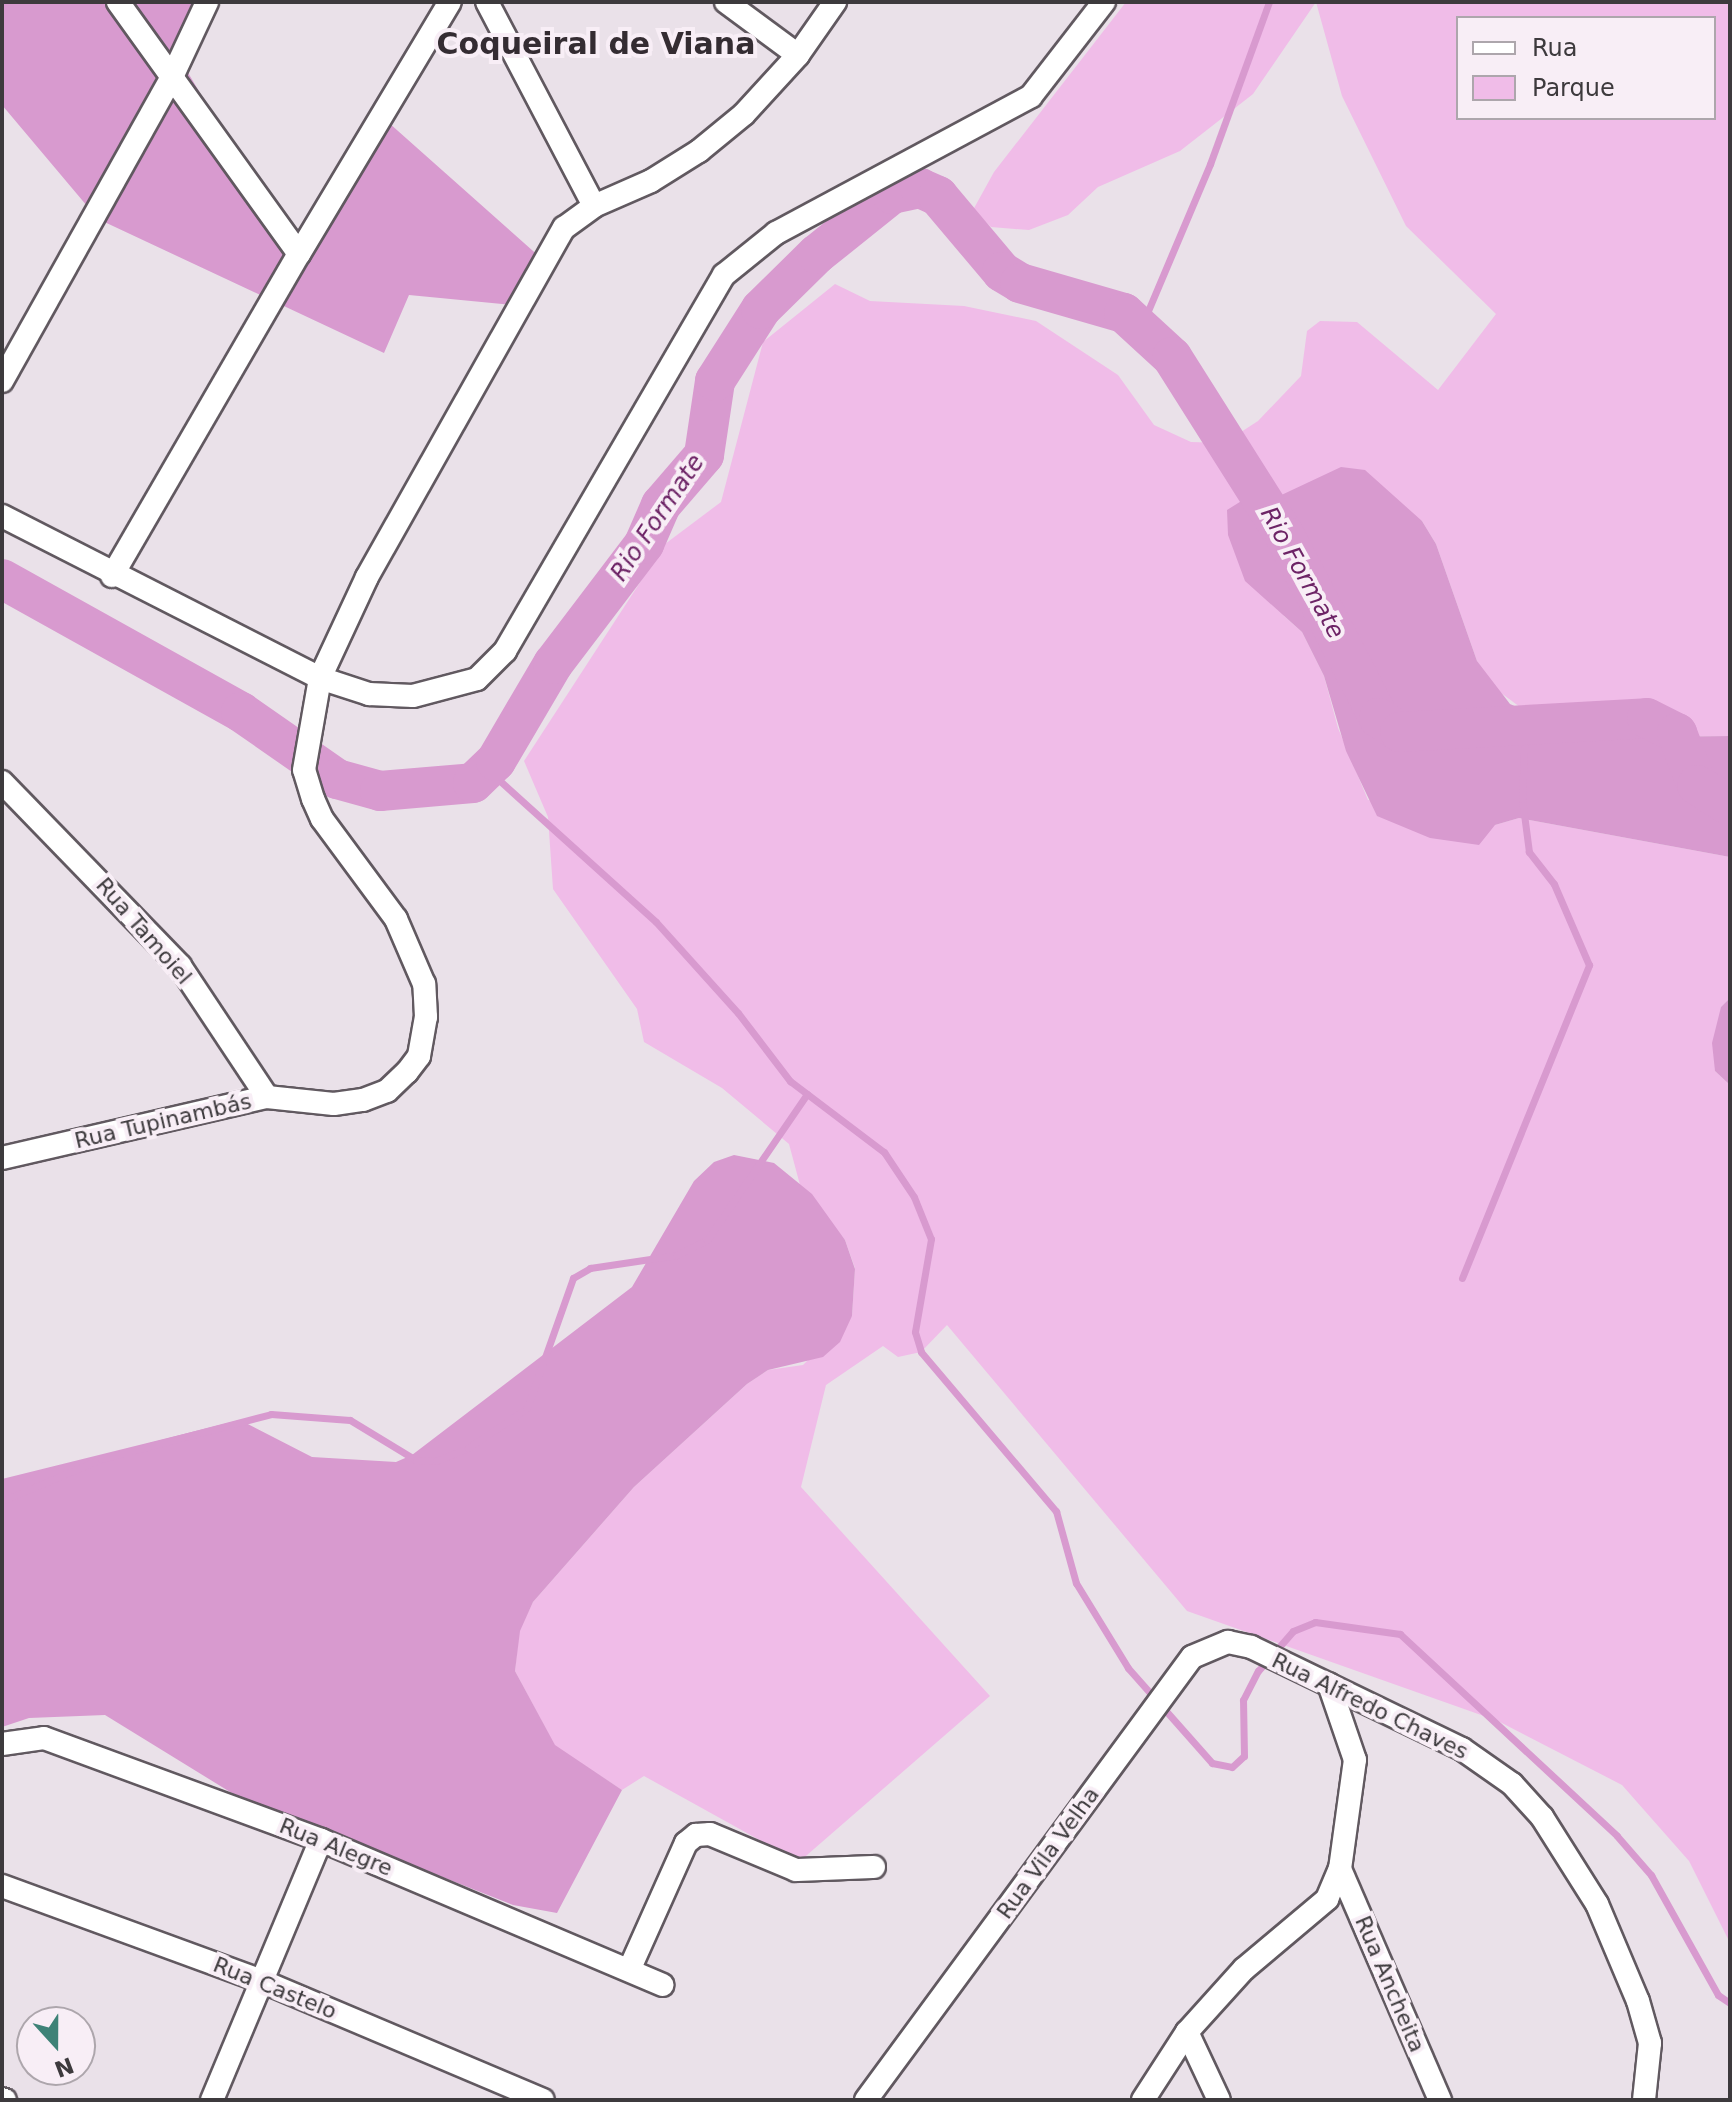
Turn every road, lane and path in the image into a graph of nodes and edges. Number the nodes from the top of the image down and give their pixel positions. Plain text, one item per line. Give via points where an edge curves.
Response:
1 (118, 2) edge
2 (207, 2) edge
3 (450, 2) edge
4 (487, 2) edge
5 (726, 2) edge
6 (835, 2) edge
7 (1104, 2) edge
8 (798, 55) junction
9 (171, 79) junction
10 (594, 206) junction
11 (299, 254) junction
12 (2, 381) edge
13 (2, 516) edge
14 (112, 576) junction
15 (320, 678) junction
16 (2, 782) edge
17 (267, 1097) junction
18 (2, 1158) edge
19 (1251, 1647) joint
20 (1329, 1684) junction
21 (2, 1744) edge
22 (321, 1840) junction
23 (874, 1867) dead end
24 (1340, 1869) junction
25 (2, 1886) edge
26 (630, 1968) junction
27 (259, 1980) junction
28 (663, 1985) dead end
29 (1187, 2032) junction
30 (212, 2100) edge
31 (543, 2100) edge
32 (866, 2100) edge
33 (1143, 2100) edge
34 (1219, 2100) edge
35 (1440, 2100) edge
36 (1644, 2100) edge

1 - 9 street
2 - 9 street
3 - 11 street
4 - 10 street
5 - 8 street
6 - 8 street
7 - 15 street via 1031,96 776,233 724,275 492,669 457,687 413,696 369,694
8 - 10 street via 744,114 699,151 651,181
9 - 11 street
9 - 12 street
10 - 15 street via 564,228 547,251 367,577
11 - 14 street
13 - 14 street
14 - 15 street
15 - 17 street, Rua Tupinambás via 304,770 322,819 402,931 424,984 426,1017 419,1056 387,1091 334,1104
16 - 17 street, Rua Tamoiel via 180,966
17 - 18 street, Rua Tupinambás
19 - 20 street, Rua Alfredo Chaves
19 - 32 street, Rua Vila Velha via 1213,1645 1192,1657
20 - 24 street via 1355,1760
20 - 36 street, Rua Alfredo Chaves via 1462,1749 1512,1784 1542,1817 1597,1904 1638,2001 1650,2043
21 - 22 street, Rua Alegre via 44,1738
22 - 26 street, Rua Alegre
22 - 27 street
23 - 26 street via 796,1870 710,1834 696,1835 686,1843
24 - 29 street via 1319,1910 1268,1945
24 - 35 street, Rua Ancheita
25 - 27 street, Rua Castelo
26 - 28 street, Rua Alegre
27 - 30 street
27 - 31 street, Rua Castelo
29 - 33 street
29 - 34 street

